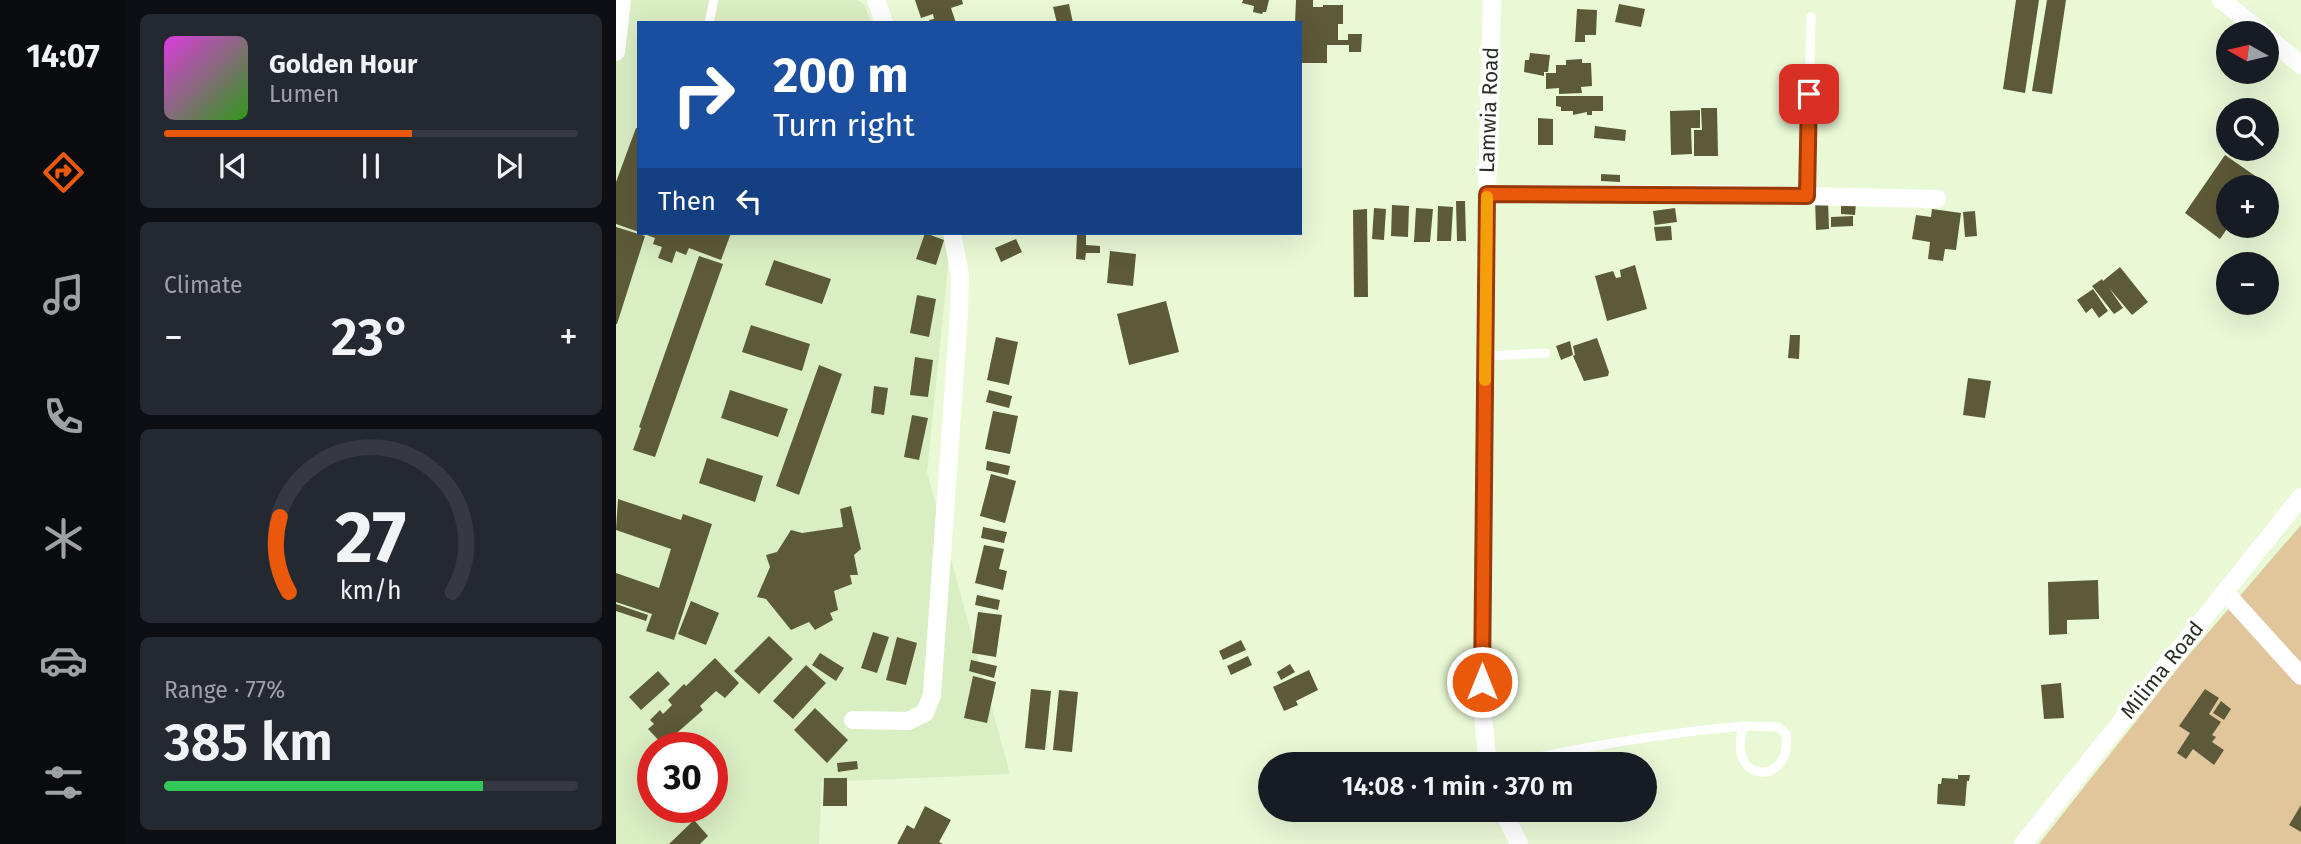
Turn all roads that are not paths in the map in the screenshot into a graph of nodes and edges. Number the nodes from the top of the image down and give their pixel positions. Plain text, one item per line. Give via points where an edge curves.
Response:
1 (622, 0) edge
2 (714, 0) edge
3 (876, 0) edge
4 (1492, 0) edge
5 (2221, 0) edge
6 (1811, 17) dead end
7 (709, 21) edge
8 (883, 21) edge
9 (2247, 21) edge
10 (2279, 47) edge
11 (616, 52) edge
12 (2301, 65) edge
13 (1487, 194) junction
14 (1807, 196) junction
15 (1937, 199) dead end
16 (952, 235) edge
17 (1546, 353) dead end
18 (1485, 356) junction
19 (2301, 496) edge
20 (2225, 592) junction
21 (2301, 676) edge
22 (853, 720) dead end
23 (1744, 726) junction
24 (1487, 752) edge
25 (1562, 752) edge
26 (1509, 822) edge
27 (1519, 844) edge
28 (2023, 844) edge

1 - 11 street
2 - 7 lane
3 - 8 street
4 - 13 street, Lamwia Road
5 - 9 street
6 - 14 lane
10 - 12 street
13 - 14 street
13 - 18 street, Lamwia Road
14 - 15 street
16 - 22 street via 960,275 959,313 932,695 925,713 908,721
17 - 18 lane
18 - 24 street, Lamwia Road via 1482,708
19 - 20 street, Milima Road
20 - 21 street
20 - 28 street, Milima Road
23 - 23 lane via 1740,757 1745,764 1765,772 1776,769 1788,748 1786,734 1778,727
23 - 25 lane
26 - 27 street

